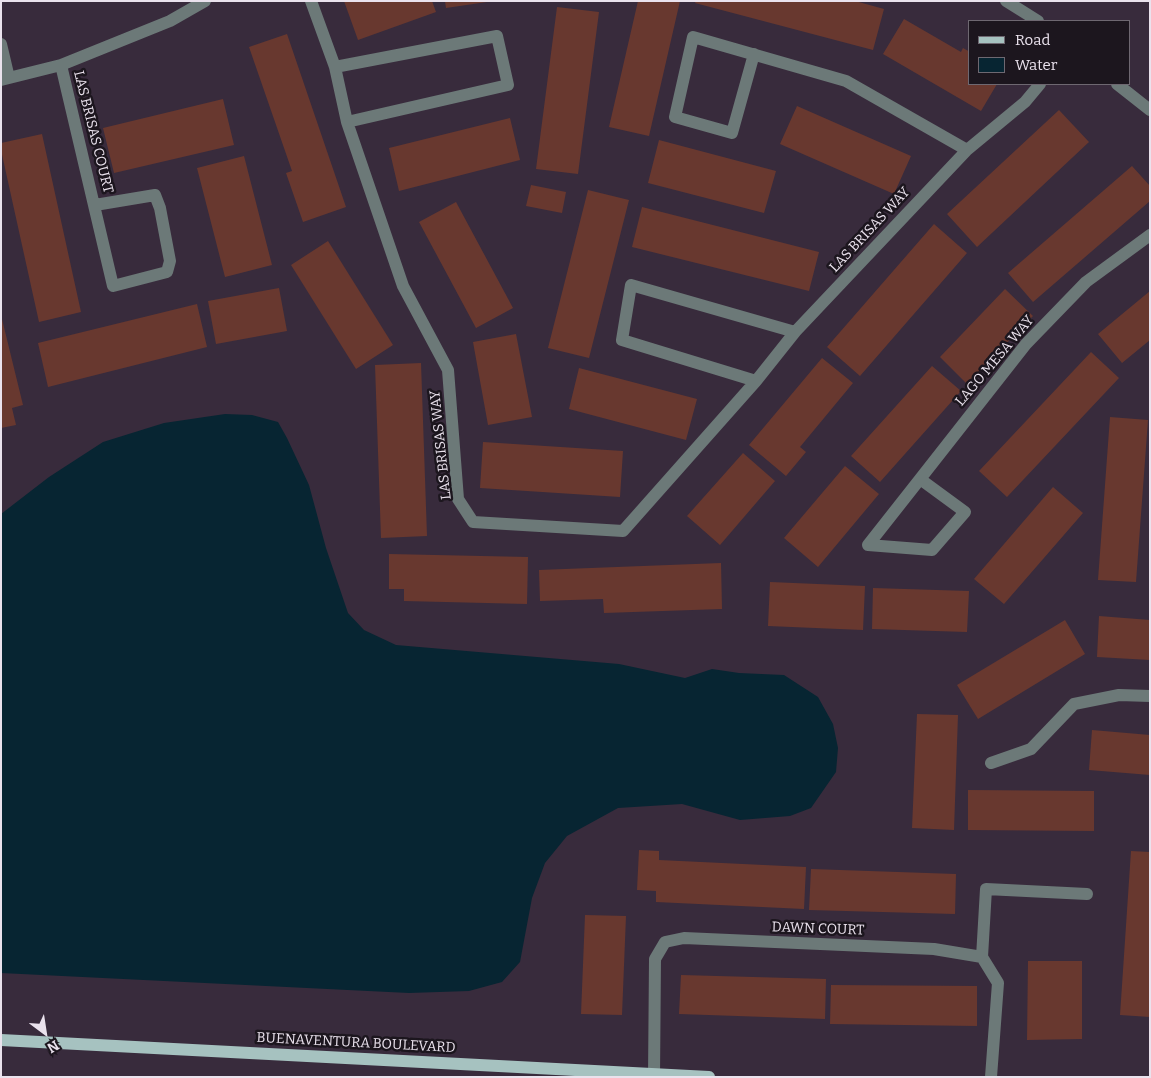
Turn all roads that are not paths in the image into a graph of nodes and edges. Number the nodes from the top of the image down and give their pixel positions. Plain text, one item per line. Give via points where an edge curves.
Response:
1 (205, 1) edge
2 (311, 1) edge
3 (1006, 1) edge
4 (1028, 7) edge
5 (1037, 20) edge
6 (1, 44) edge
7 (754, 54) junction
8 (61, 65) junction
9 (335, 67) junction
10 (5, 79) edge
11 (1039, 85) edge
12 (1118, 85) edge
13 (1150, 110) edge
14 (347, 122) junction
15 (967, 150) junction
16 (95, 205) junction
17 (1150, 235) edge
18 (795, 332) junction
19 (756, 381) junction
20 (920, 479) junction
21 (1150, 696) edge
22 (992, 763) dead end
23 (1087, 894) dead end
24 (982, 957) junction
25 (1, 1040) edge
26 (654, 1075) edge
27 (708, 1077) edge
28 (991, 1077) edge

1 - 8 street via 170,21
2 - 9 street, LAS BRISAS WAY
3 - 4 street
4 - 5 street
6 - 10 street
7 - 7 street via 693,37 675,117 732,133
7 - 15 street via 846,81
8 - 10 street
8 - 16 street, LAS BRISAS COURT
9 - 14 street, LAS BRISAS WAY
9 - 14 street via 497,36 508,85
11 - 15 street, LAS BRISAS WAY via 1025,102
12 - 13 street
14 - 19 street, LAS BRISAS WAY via 403,286 448,370 458,499 473,522 623,531
15 - 18 street, LAS BRISAS WAY
16 - 16 street, LAS BRISAS COURT via 113,286 167,272 170,262 155,195
17 - 20 street, LAGO MESA WAY via 1086,282 1026,344
18 - 19 street, LAS BRISAS WAY
18 - 19 street via 630,285 622,340
20 - 20 street, LAGO MESA WAY via 880,530 868,545 932,550 966,512
21 - 22 street via 1119,695 1074,704 1031,749
23 - 24 street via 986,889
24 - 26 street, DAWN COURT via 934,949 684,938 665,942 655,959
24 - 28 street via 998,983
25 - 26 main road, BUENAVENTURA BOULEVARD
26 - 27 main road, BUENAVENTURA BOULEVARD

